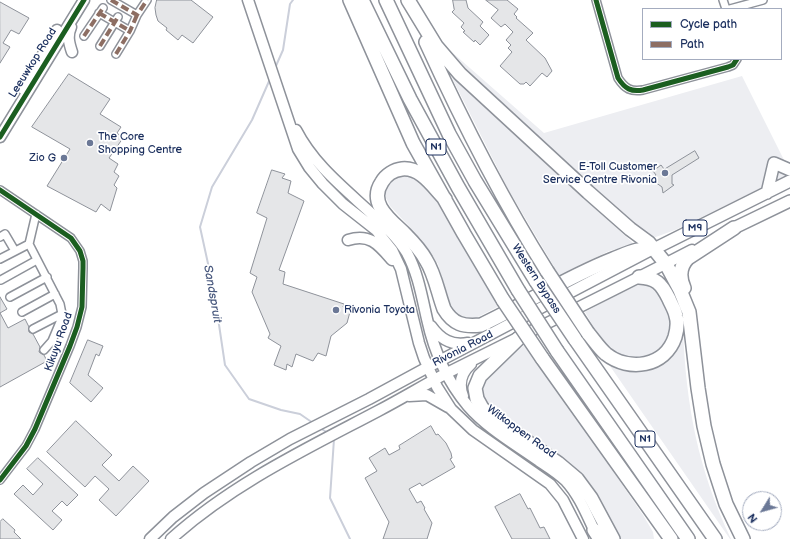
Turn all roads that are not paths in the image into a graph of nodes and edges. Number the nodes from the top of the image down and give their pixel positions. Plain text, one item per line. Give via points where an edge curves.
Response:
1 (111, 0) edge
2 (147, 0) edge
3 (248, 0) edge
4 (350, 0) edge
5 (362, 0) edge
6 (386, 0) edge
7 (407, 0) edge
8 (596, 0) edge
9 (763, 0) edge
10 (80, 1) edge
11 (734, 8) edge
12 (137, 15) junction
13 (117, 20) junction
14 (130, 31) junction
15 (84, 36) dead end
16 (100, 46) dead end
17 (72, 52) dead end
18 (116, 54) dead end
19 (736, 60) edge
20 (283, 104) junction
21 (0, 137) edge
22 (790, 170) edge
23 (790, 181) edge
24 (0, 190) edge
25 (767, 193) junction
26 (444, 199) junction
27 (787, 204) edge
28 (36, 214) junction
29 (734, 228) junction
30 (0, 237) edge
31 (348, 240) dead end
32 (29, 244) junction
33 (654, 249) junction
34 (15, 251) junction
35 (0, 259) edge
36 (37, 260) junction
37 (666, 264) junction
38 (400, 269) junction
39 (47, 277) junction
40 (638, 277) junction
41 (1, 280) edge
42 (55, 294) junction
43 (10, 297) dead end
44 (22, 312) dead end
45 (62, 314) junction
46 (427, 321) junction
47 (33, 329) dead end
48 (519, 338) junction
49 (693, 339) junction
50 (478, 341) junction
51 (44, 350) dead end
52 (475, 360) junction
53 (440, 361) junction
54 (428, 367) junction
55 (446, 374) junction
56 (434, 380) junction
57 (405, 397) junction
58 (465, 403) junction
59 (452, 409) junction
60 (0, 480) edge
61 (637, 490) junction
62 (644, 506) junction
63 (598, 536) edge
64 (150, 539) edge
65 (171, 539) edge
66 (583, 539) edge
67 (612, 539) edge
68 (659, 539) edge
69 (664, 539) edge
70 (671, 539) edge
71 (688, 539) edge
72 (715, 539) edge
73 (743, 539) edge

1 - 12 street
2 - 12 street
3 - 20 main road, Witkoppen Road
4 - 26 highway via 413,143
5 - 71 highway, Western Bypass / N1, bridge via 410,99 518,290 557,351
6 - 72 highway, Western Bypass / N1, bridge via 449,134 536,281
7 - 33 highway via 436,46 460,74 583,188
7 - 40 highway, bridge via 459,111 523,234 588,333 606,354 634,365 651,363 665,353 676,332 675,311 665,292 657,282
8 - 19 street via 618,78 622,85 632,91 728,67
9 - 11 street
10 - 17 main road via 68,35
10 - 21 main road, Leeuwkop Road
12 - 14 street
13 - 14 street
13 - 15 street via 101,10
13 - 16 street
14 - 18 street
20 - 38 main road, Witkoppen Road via 298,149 309,167 342,204 380,235 392,250
20 - 46 main road, Witkoppen Road via 305,146 318,162 402,244 416,273
22 - 25 main road via 774,163
23 - 25 main road, Rivonia Road / M9
24 - 28 street, Kikuyu Road
25 - 33 main road, Rivonia Road / M9
26 - 33 highway via 423,176 411,169 390,173 380,184 378,192 379,203 387,217 417,246 430,267 447,314 461,325 481,325 579,274 635,250
26 - 61 highway, bridge via 503,300
27 - 29 main road, Rivonia Road / M9
28 - 32 street
28 - 60 street, Kikuyu Road via 71,238 78,246 83,261 82,307 74,336 35,429 26,446
29 - 37 main road, Rivonia Road / M9
29 - 49 highway via 688,258 681,268 681,280 693,310
30 - 34 street via 5,234
31 - 38 main road via 363,237 372,240
32 - 34 street
32 - 36 street
33 - 37 highway
33 - 50 main road, Rivonia Road / M9
34 - 35 street
36 - 39 street
36 - 41 street
37 - 40 main road, Rivonia Road / M9
37 - 49 highway via 686,303
38 - 54 main road, Witkoppen Road via 419,343
39 - 42 street
39 - 43 street
40 - 48 main road, Rivonia Road / M9
42 - 44 street
42 - 45 street
45 - 47 street
45 - 51 street via 52,341
46 - 50 main road via 437,334 448,342 460,344
46 - 53 main road, Witkoppen Road
48 - 52 main road, Rivonia Road / M9
48 - 67 highway via 478,379 475,392 478,402 493,418 577,479 591,498
49 - 73 highway via 702,411 713,464 726,504
50 - 53 main road, Rivonia Road / M9
52 - 55 main road, Rivonia Road / M9
52 - 58 main road via 461,379
53 - 54 main road, Rivonia Road / M9
53 - 55 main road, Witkoppen Road
54 - 56 main road, Witkoppen Road
54 - 64 main road, Rivonia Road / M9 via 251,462 204,493
55 - 56 main road, Rivonia Road / M9
55 - 58 main road, Witkoppen Road
56 - 57 main road, Rivonia Road / M9
56 - 59 main road, Witkoppen Road
57 - 59 main road via 427,395
57 - 65 main road, Rivonia Road / M9 via 246,482 187,524
58 - 63 main road, Witkoppen Road via 492,428 565,480 574,491
59 - 66 main road, Witkoppen Road via 473,430 550,484 562,500
61 - 62 highway
61 - 70 highway
62 - 68 highway
62 - 69 highway

